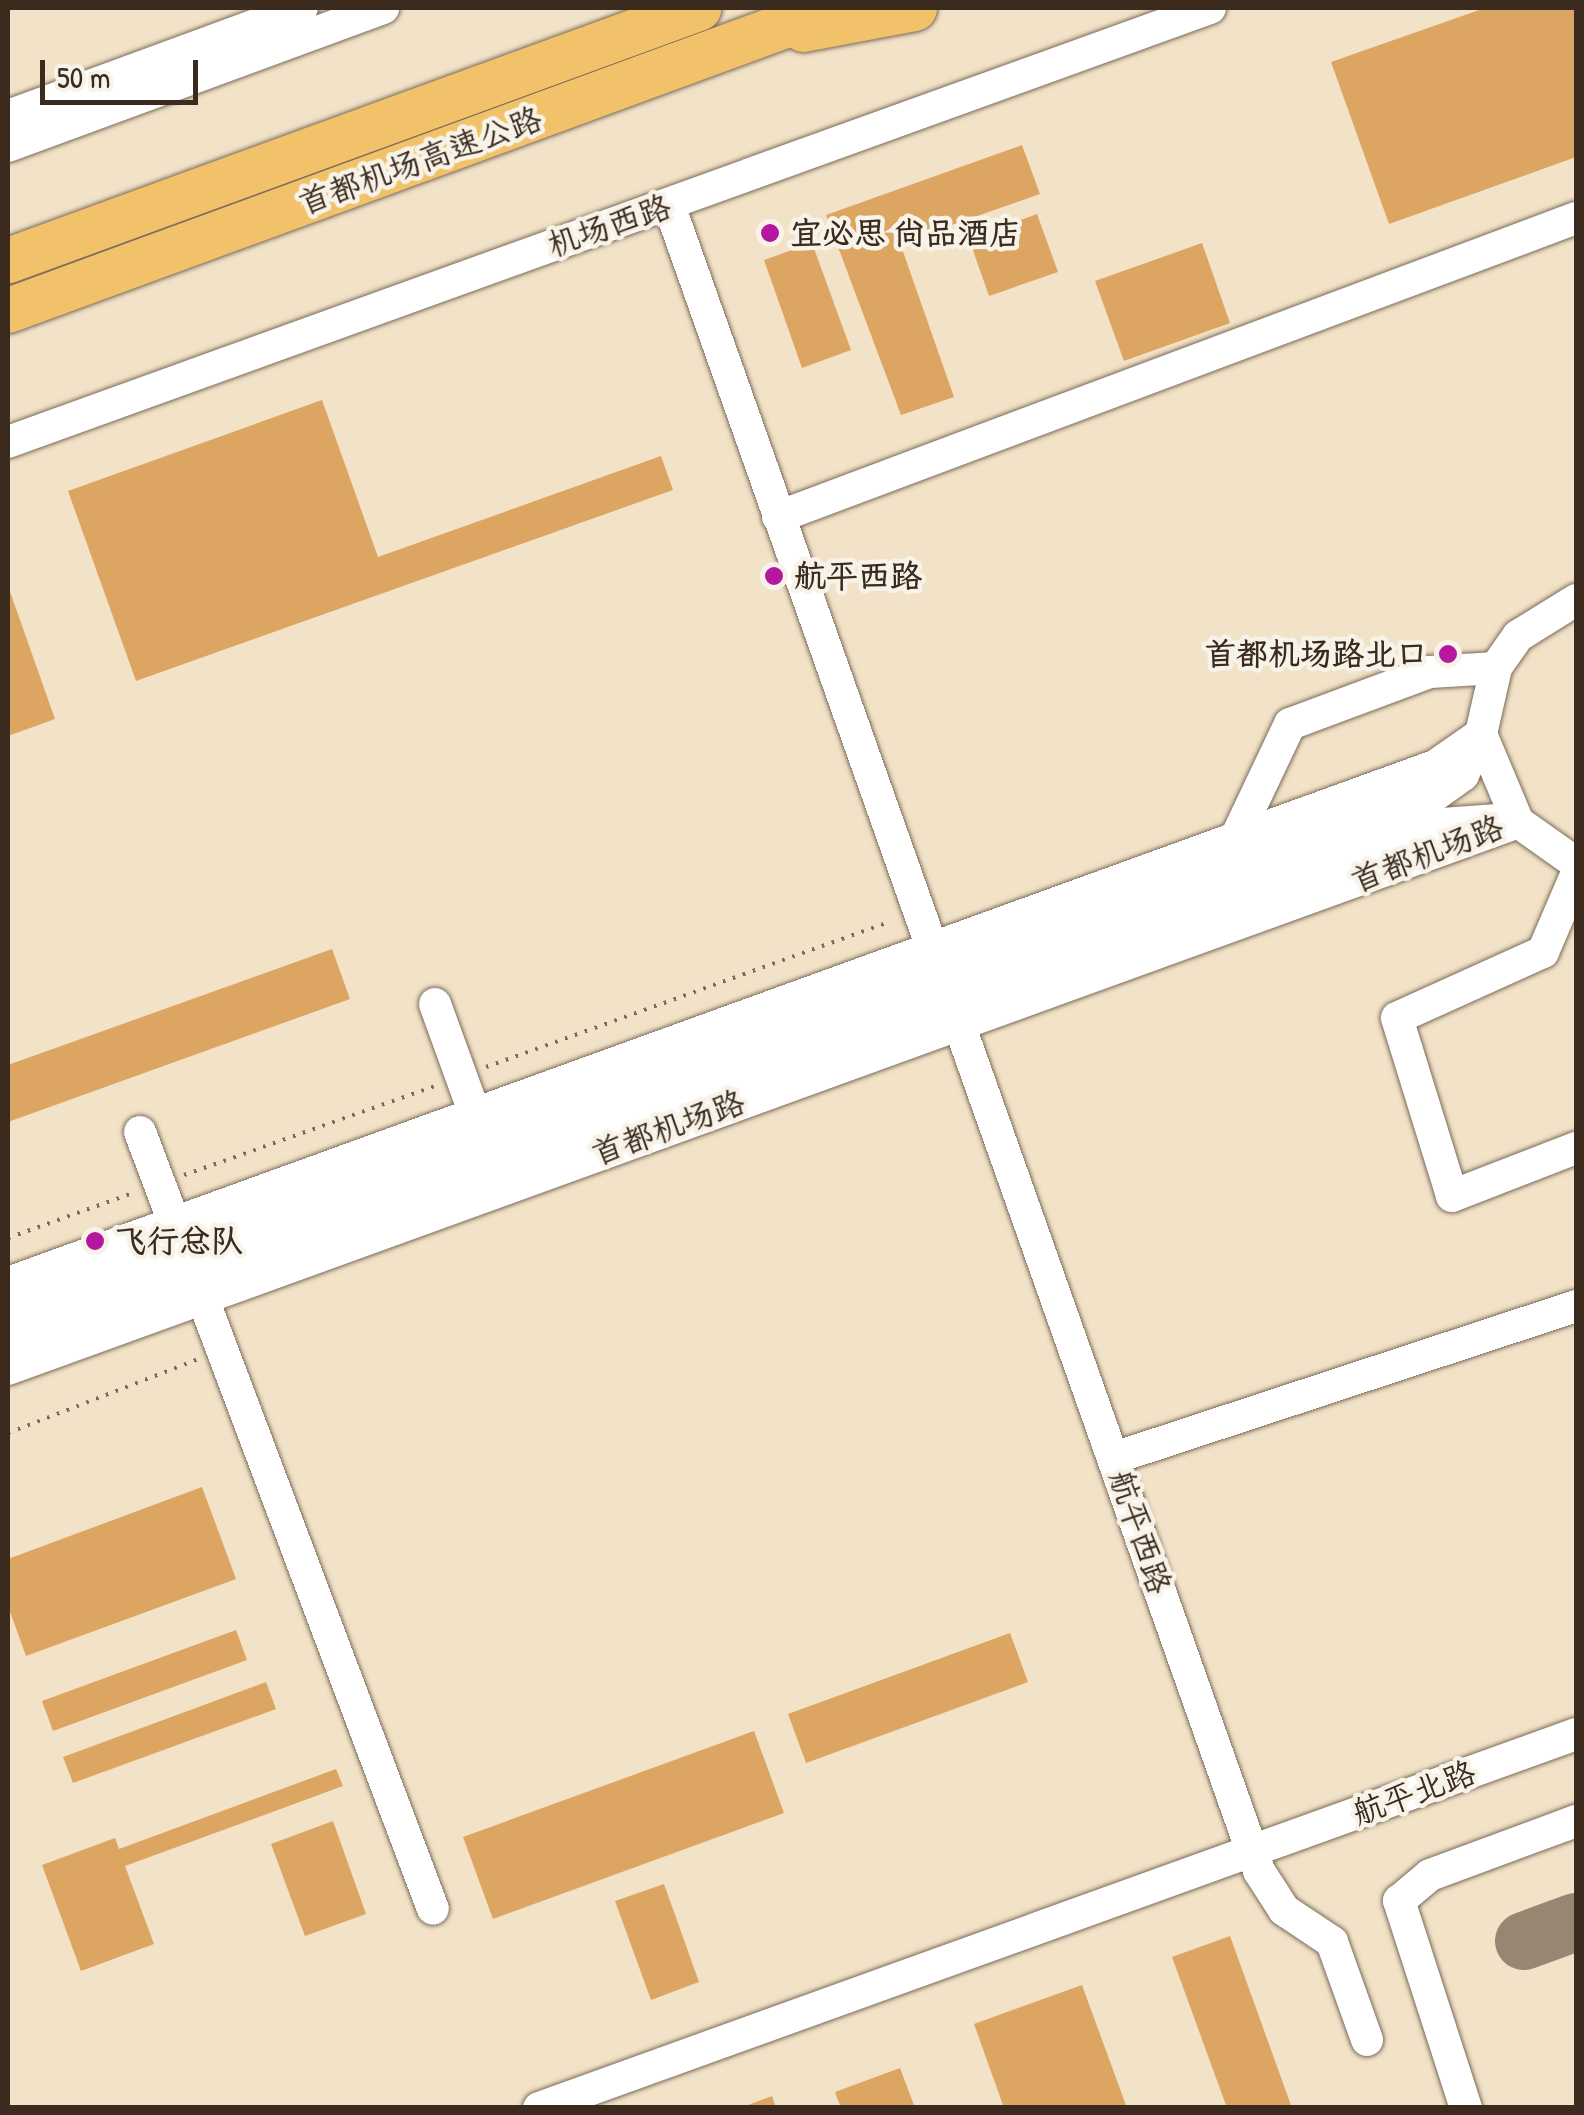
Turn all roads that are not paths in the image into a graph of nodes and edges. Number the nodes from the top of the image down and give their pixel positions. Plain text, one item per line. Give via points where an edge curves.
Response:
1 (302, 8) edge
2 (383, 8) edge
3 (698, 8) edge
4 (832, 8) edge
5 (914, 8) edge
6 (1210, 8) edge
7 (742, 42) junction
8 (8, 116) edge
9 (8, 146) edge
10 (669, 205) junction
11 (1576, 218) edge
12 (8, 260) edge
13 (8, 310) edge
14 (8, 442) edge
15 (778, 517) junction
16 (1576, 600) edge
17 (1496, 668) junction
18 (1481, 734) junction
19 (1518, 822) junction
20 (1240, 836) junction
21 (1576, 863) edge
22 (1576, 875) edge
23 (1207, 892) junction
24 (1260, 915) junction
25 (945, 985) junction
26 (434, 1004) dead end
27 (665, 1045) junction
28 (708, 1071) junction
29 (690, 1120) junction
30 (140, 1132) dead end
31 (483, 1139) junction
32 (387, 1145) junction
33 (1576, 1148) edge
34 (364, 1196) junction
35 (416, 1220) junction
36 (188, 1260) junction
37 (8, 1283) edge
38 (1576, 1306) edge
39 (8, 1313) edge
40 (8, 1338) edge
41 (8, 1369) edge
42 (1114, 1458) junction
43 (1576, 1734) edge
44 (1576, 1822) edge
45 (1252, 1852) junction
46 (433, 1909) dead end
47 (1367, 2040) dead end
48 (539, 2108) edge
49 (1466, 2108) edge

1 - 8 street
2 - 9 street
3 - 12 highway, 首都机场高速公路
4 - 7 highway, 首都机场高速公路
5 - 7 highway
6 - 10 street, 机场西路
7 - 13 highway, 首都机场高速公路
10 - 14 street, 机场西路
10 - 15 street, 航平西路
11 - 15 street
15 - 25 street, 航平西路
16 - 17 street via 1518,636
17 - 18 street
17 - 20 street via 1430,672 1290,724
18 - 19 street
18 - 20 street, 首都机场路 via 1435,766
18 - 23 street, 首都机场路 via 1463,776 1424,803
19 - 21 street
19 - 23 street, 首都机场路 via 1428,825
19 - 24 street, 首都机场路
20 - 23 street
20 - 25 street, 首都机场路
22 - 33 street via 1542,952 1397,1018 1452,1196
23 - 24 street
23 - 25 street, 首都机场路
24 - 25 street, 首都机场路
25 - 27 street, 首都机场路
25 - 28 street, 首都机场路
25 - 29 street, 首都机场路
25 - 42 street, 航平西路
26 - 31 street
27 - 28 street
27 - 31 street, 首都机场路
28 - 29 street
28 - 31 street, 首都机场路
29 - 35 street, 首都机场路
30 - 36 street
31 - 32 street, 首都机场路
31 - 34 street, 首都机场路
32 - 34 street
32 - 36 street, 首都机场路
34 - 35 street
34 - 36 street, 首都机场路
35 - 36 street, 首都机场路
36 - 37 street, 首都机场路
36 - 39 street, 首都机场路
36 - 40 street, 首都机场路
36 - 41 street, 首都机场路
36 - 46 street
38 - 42 street
42 - 45 street, 航平西路
43 - 45 street, 航平北路
44 - 49 street via 1430,1875 1399,1902
45 - 47 street, 航平西路 via 1284,1910 1332,1942
45 - 48 street, 航平北路

